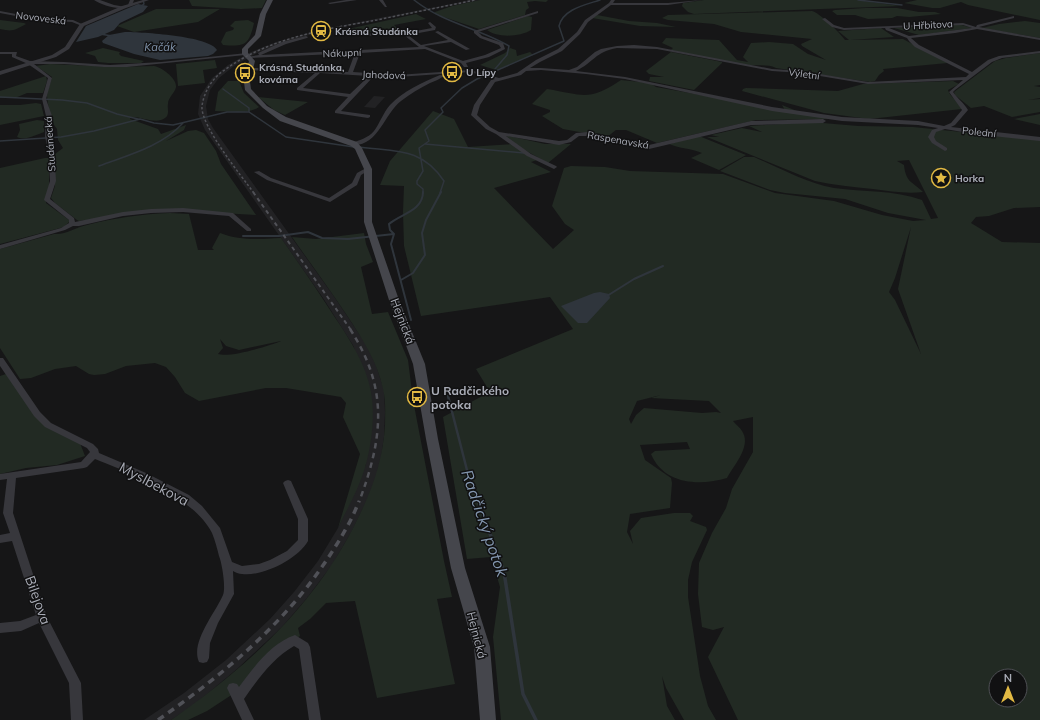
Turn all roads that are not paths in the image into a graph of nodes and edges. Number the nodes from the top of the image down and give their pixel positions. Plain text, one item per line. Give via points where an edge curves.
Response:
1 (96, 0) edge
2 (147, 0) edge
3 (270, 0) edge
4 (355, 0) edge
5 (381, 0) edge
6 (700, 0) edge
7 (329, 1) edge
8 (131, 2) edge
9 (611, 2) edge
10 (386, 6) dead end
11 (124, 7) junction
12 (332, 7) dead end
13 (631, 8) dead end
14 (0, 12) edge
15 (537, 12) dead end
16 (595, 14) junction
17 (1013, 17) dead end
18 (824, 19) dead end
19 (430, 23) dead end
20 (82, 25) junction
21 (411, 26) dead end
22 (881, 28) junction
23 (976, 28) junction
24 (437, 32) dead end
25 (413, 33) junction
26 (405, 34) junction
27 (350, 35) dead end
28 (306, 36) dead end
29 (909, 37) junction
30 (1040, 39) edge
31 (453, 40) junction
32 (420, 46) junction
33 (426, 48) junction
34 (468, 49) dead end
35 (358, 52) junction
36 (1040, 52) edge
37 (0, 53) edge
38 (247, 56) junction
39 (257, 56) junction
40 (463, 62) junction
41 (28, 64) junction
42 (250, 69) junction
43 (527, 70) junction
44 (470, 71) junction
45 (571, 71) junction
46 (318, 72) junction
47 (0, 73) edge
48 (451, 73) junction
49 (350, 74) junction
50 (973, 74) junction
51 (372, 75) junction
52 (497, 78) junction
53 (968, 78) junction
54 (351, 96) junction
55 (368, 116) dead end
56 (953, 124) junction
57 (930, 125) junction
58 (942, 128) junction
59 (963, 131) junction
60 (498, 133) junction
61 (1040, 139) edge
62 (354, 144) junction
63 (945, 149) dead end
64 (554, 167) dead end
65 (368, 169) junction
66 (258, 172) dead end
67 (72, 224) junction
68 (248, 230) dead end
69 (0, 247) edge
70 (0, 360) edge
71 (94, 455) junction
72 (12, 476) junction
73 (0, 477) edge
74 (288, 483) dead end
75 (16, 536) junction
76 (0, 539) edge
77 (228, 565) junction
78 (42, 617) junction
79 (0, 628) edge
80 (203, 658) dead end
81 (77, 720) edge
82 (248, 720) edge
83 (315, 720) edge
84 (488, 720) edge

1 - 11 street
2 - 8 street
3 - 38 main road via 263,14 258,36 245,49
4 - 7 street
5 - 10 street
6 - 9 street via 668,4
7 - 12 street
8 - 11 street
9 - 16 street
11 - 20 street
13 - 16 street via 617,7
14 - 20 street, Novoveská via 37,19 73,21
15 - 40 street via 475,32 481,37 501,44 503,49
16 - 43 street via 560,50
17 - 23 street, U Hřbitova
18 - 22 street, U Hřbitova via 838,28
19 - 25 street via 434,29
20 - 41 street via 64,50
21 - 25 street via 415,31
22 - 23 street, U Hřbitova via 963,24
22 - 29 street, U Hřbitova
23 - 29 street, U Hřbitova
23 - 30 street, U Hřbitova
24 - 31 street
25 - 26 street
26 - 27 street
26 - 32 street
28 - 39 street, Nákupní
29 - 50 street, U Hřbitova via 917,46
31 - 32 street
31 - 34 street
32 - 33 street
33 - 35 street, Nákupní
33 - 40 street
35 - 39 street, Nákupní
35 - 49 street
36 - 50 street via 1001,57 990,61
37 - 41 street via 15,53 14,56
38 - 39 street, Nákupní
38 - 41 street, Nákupní via 136,65 108,66 56,62
38 - 42 main road via 252,61
40 - 44 street
41 - 47 street
41 - 67 street, Studánecká via 50,78 44,99 49,116 48,138 53,181 48,200 72,219
42 - 46 street, Jahodová
42 - 62 main road via 248,90 276,115
43 - 45 street, Polední via 542,68
43 - 52 street
44 - 48 street, Jahodová
44 - 52 street
45 - 53 street, Výletní via 578,70 604,49 645,47 772,70 802,72 868,83
45 - 57 street, Polední via 624,78 772,109 842,119
46 - 49 street, Jahodová
46 - 54 street via 299,89
48 - 51 street, Jahodová via 419,76
48 - 62 street via 427,82 406,95 392,106 376,134
49 - 51 street, Jahodová
50 - 53 street
51 - 54 street
52 - 60 street, Raspenavská via 476,106 474,115
53 - 56 street via 951,92 965,110
54 - 55 street via 338,112
56 - 58 street
56 - 59 street
57 - 58 street, Polední
57 - 60 street, Raspenavská via 810,120 751,123 649,146 588,134 578,134 569,141 558,143
58 - 59 street, Polední
58 - 63 street via 934,131 931,137
59 - 61 street, Polední
60 - 64 street, Raspenavská
62 - 65 main road, Hejnická via 362,153
65 - 66 street via 357,176 355,184 330,200 269,179
65 - 84 main road, Hejnická via 368,222 419,364 456,560 482,647
67 - 68 street via 151,211 183,210 231,214
67 - 69 street via 63,229
70 - 71 street via 37,414 48,425 90,446
71 - 72 street via 84,465
71 - 77 street, Myslbekova via 143,475 186,498 199,509 216,531
72 - 73 street
72 - 75 street, Bilejova via 8,513
74 - 77 street via 303,519 303,541 291,554 259,568 242,570
75 - 76 street
75 - 78 street, Bilejova
77 - 80 street, Myslbekova via 229,594 204,643
78 - 79 street via 21,626
78 - 81 street, Bilejova via 75,683
82 - 83 street via 236,693 283,646 295,640 304,647

